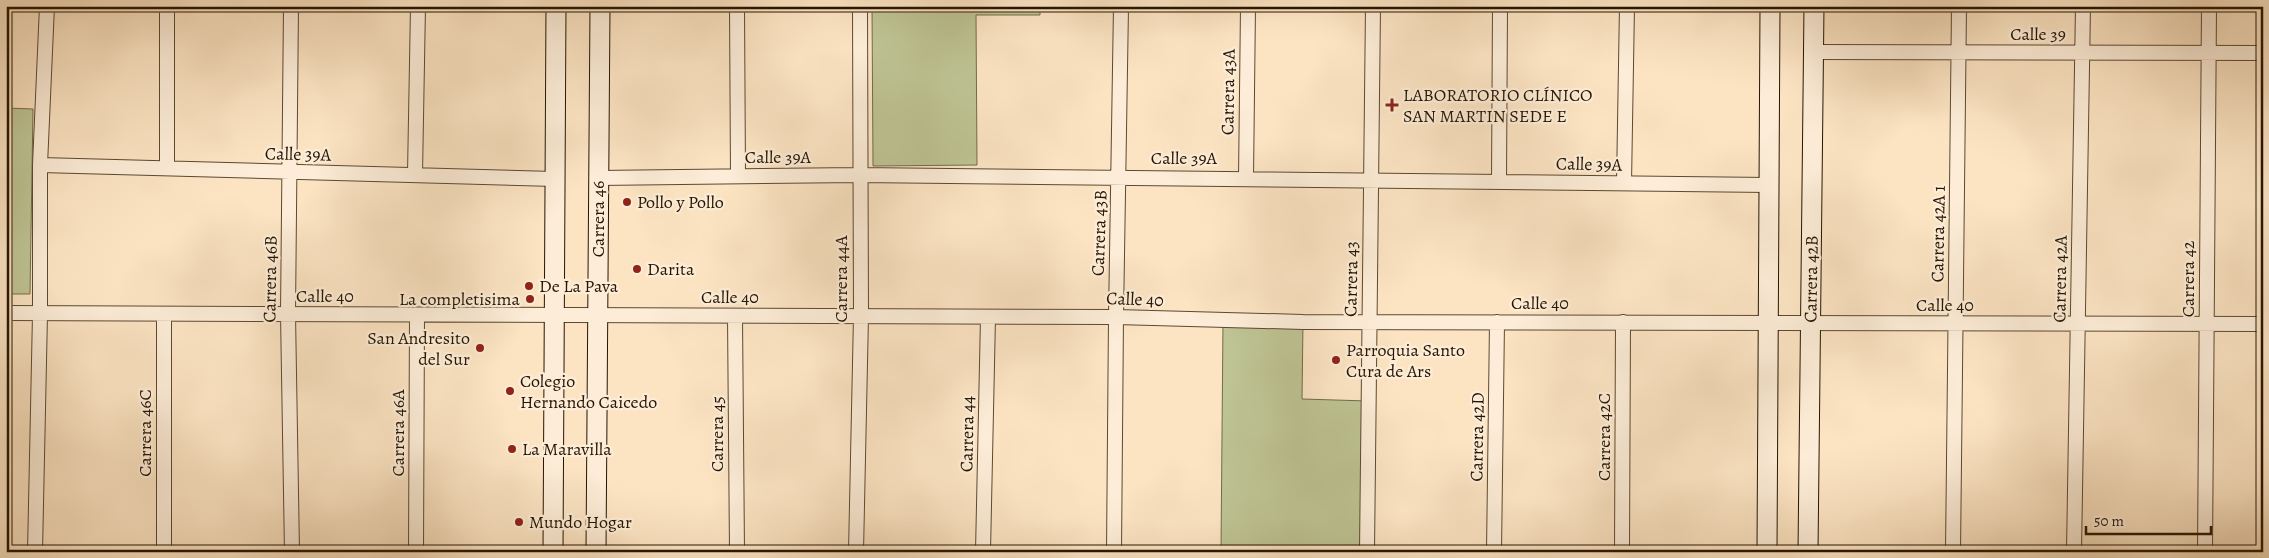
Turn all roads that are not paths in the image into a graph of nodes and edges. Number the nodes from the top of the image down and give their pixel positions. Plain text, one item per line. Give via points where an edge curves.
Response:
1 (47, 6) edge
2 (167, 6) edge
3 (291, 6) edge
4 (418, 6) edge
5 (556, 6) edge
6 (600, 6) edge
7 (738, 6) edge
8 (860, 6) edge
9 (1122, 6) edge
10 (1248, 6) edge
11 (1373, 6) edge
12 (1500, 6) edge
13 (1627, 6) edge
14 (1770, 6) edge
15 (1814, 6) edge
16 (1959, 6) edge
17 (2083, 6) edge
18 (2209, 6) edge
19 (1813, 52) junction
20 (1958, 52) junction
21 (2082, 53) junction
22 (2208, 53) junction
23 (2263, 53) edge
24 (40, 166) junction
25 (167, 167) junction
26 (290, 173) junction
27 (415, 174) junction
28 (859, 175) junction
29 (738, 176) junction
30 (1120, 177) junction
31 (598, 178) junction
32 (1246, 178) junction
33 (555, 179) junction
34 (1372, 180) junction
35 (1498, 181) junction
36 (1624, 183) junction
37 (1769, 184) junction
38 (6, 313) edge
39 (40, 314) junction
40 (164, 314) junction
41 (288, 314) junction
42 (417, 314) junction
43 (554, 315) junction
44 (597, 315) junction
45 (735, 316) junction
46 (861, 316) junction
47 (988, 317) junction
48 (1116, 317) junction
49 (1369, 322) junction
50 (1497, 322) junction
51 (1624, 322) junction
52 (1768, 323) junction
53 (1810, 323) junction
54 (1956, 324) junction
55 (2078, 324) junction
56 (2207, 324) junction
57 (2263, 324) edge
58 (35, 552) edge
59 (164, 552) edge
60 (292, 552) edge
61 (416, 552) edge
62 (553, 552) edge
63 (596, 552) edge
64 (737, 552) edge
65 (856, 552) edge
66 (983, 552) edge
67 (1114, 552) edge
68 (1367, 552) edge
69 (1494, 552) edge
70 (1622, 552) edge
71 (1767, 552) edge
72 (1808, 552) edge
73 (1953, 552) edge
74 (2074, 552) edge
75 (2205, 552) edge

1 - 24 street
2 - 25 street
3 - 26 street, Carrera 46B
4 - 27 street
5 - 33 main road
6 - 31 main road, Carrera 46
7 - 29 street
8 - 28 street, Carrera 44A
9 - 30 street, Carrera 43B
10 - 32 street, Carrera 43A
11 - 34 street, Carrera 43
12 - 35 street
13 - 36 street
14 - 37 main road
15 - 19 main road, Carrera 42B
16 - 20 street, Carrera 42A 1
17 - 21 street, Carrera 42A
18 - 22 street, Carrera 42
19 - 20 street, Calle 39
19 - 53 main road, Carrera 42B
20 - 21 street, Calle 39
20 - 54 street, Carrera 42A 1
21 - 22 street, Calle 39
21 - 55 street, Carrera 42A
22 - 23 street, Calle 39
22 - 56 street, Carrera 42
24 - 25 street, Calle 39A
24 - 39 street
25 - 26 street, Calle 39A
26 - 27 street, Calle 39A
26 - 41 street, Carrera 46B
27 - 33 street, Calle 39A
28 - 29 street, Calle 39A
28 - 30 street, Calle 39A
28 - 46 street, Carrera 44A
29 - 31 street, Calle 39A
30 - 32 street, Calle 39A
30 - 48 street, Carrera 43B
31 - 44 main road, Carrera 46
32 - 34 street, Calle 39A
33 - 43 main road
34 - 35 street, Calle 39A
34 - 49 street, Carrera 43
35 - 36 street, Calle 39A
36 - 37 street, Calle 39A
37 - 52 main road
38 - 39 street, Calle 40
39 - 40 street, Calle 40
39 - 58 street
40 - 41 street, Calle 40
40 - 59 street, Carrera 46C
41 - 42 street, Calle 40
41 - 60 street, Carrera 46B
42 - 43 street, Calle 40
42 - 61 street, Carrera 46A
43 - 44 street, Calle 40
43 - 62 main road
44 - 45 street, Calle 40
44 - 63 main road, Carrera 46
45 - 46 street, Calle 40
45 - 64 street, Carrera 45
46 - 47 street, Calle 40
46 - 65 street, Carrera 44A
47 - 48 street, Calle 40
47 - 66 street, Carrera 44
48 - 49 street, Calle 40
48 - 67 street, Carrera 43B
49 - 50 street, Calle 40
49 - 68 street, Carrera 43
50 - 51 street, Calle 40
50 - 69 street, Carrera 42D
51 - 52 street, Calle 40
51 - 70 street, Carrera 42C
52 - 53 street, Calle 40
52 - 71 main road
53 - 54 street, Calle 40
53 - 72 main road, Carrera 42B
54 - 55 street, Calle 40
54 - 73 street, Carrera 42A 1
55 - 56 street, Calle 40
55 - 74 street, Carrera 42A
56 - 57 street, Calle 40
56 - 75 street, Carrera 42

